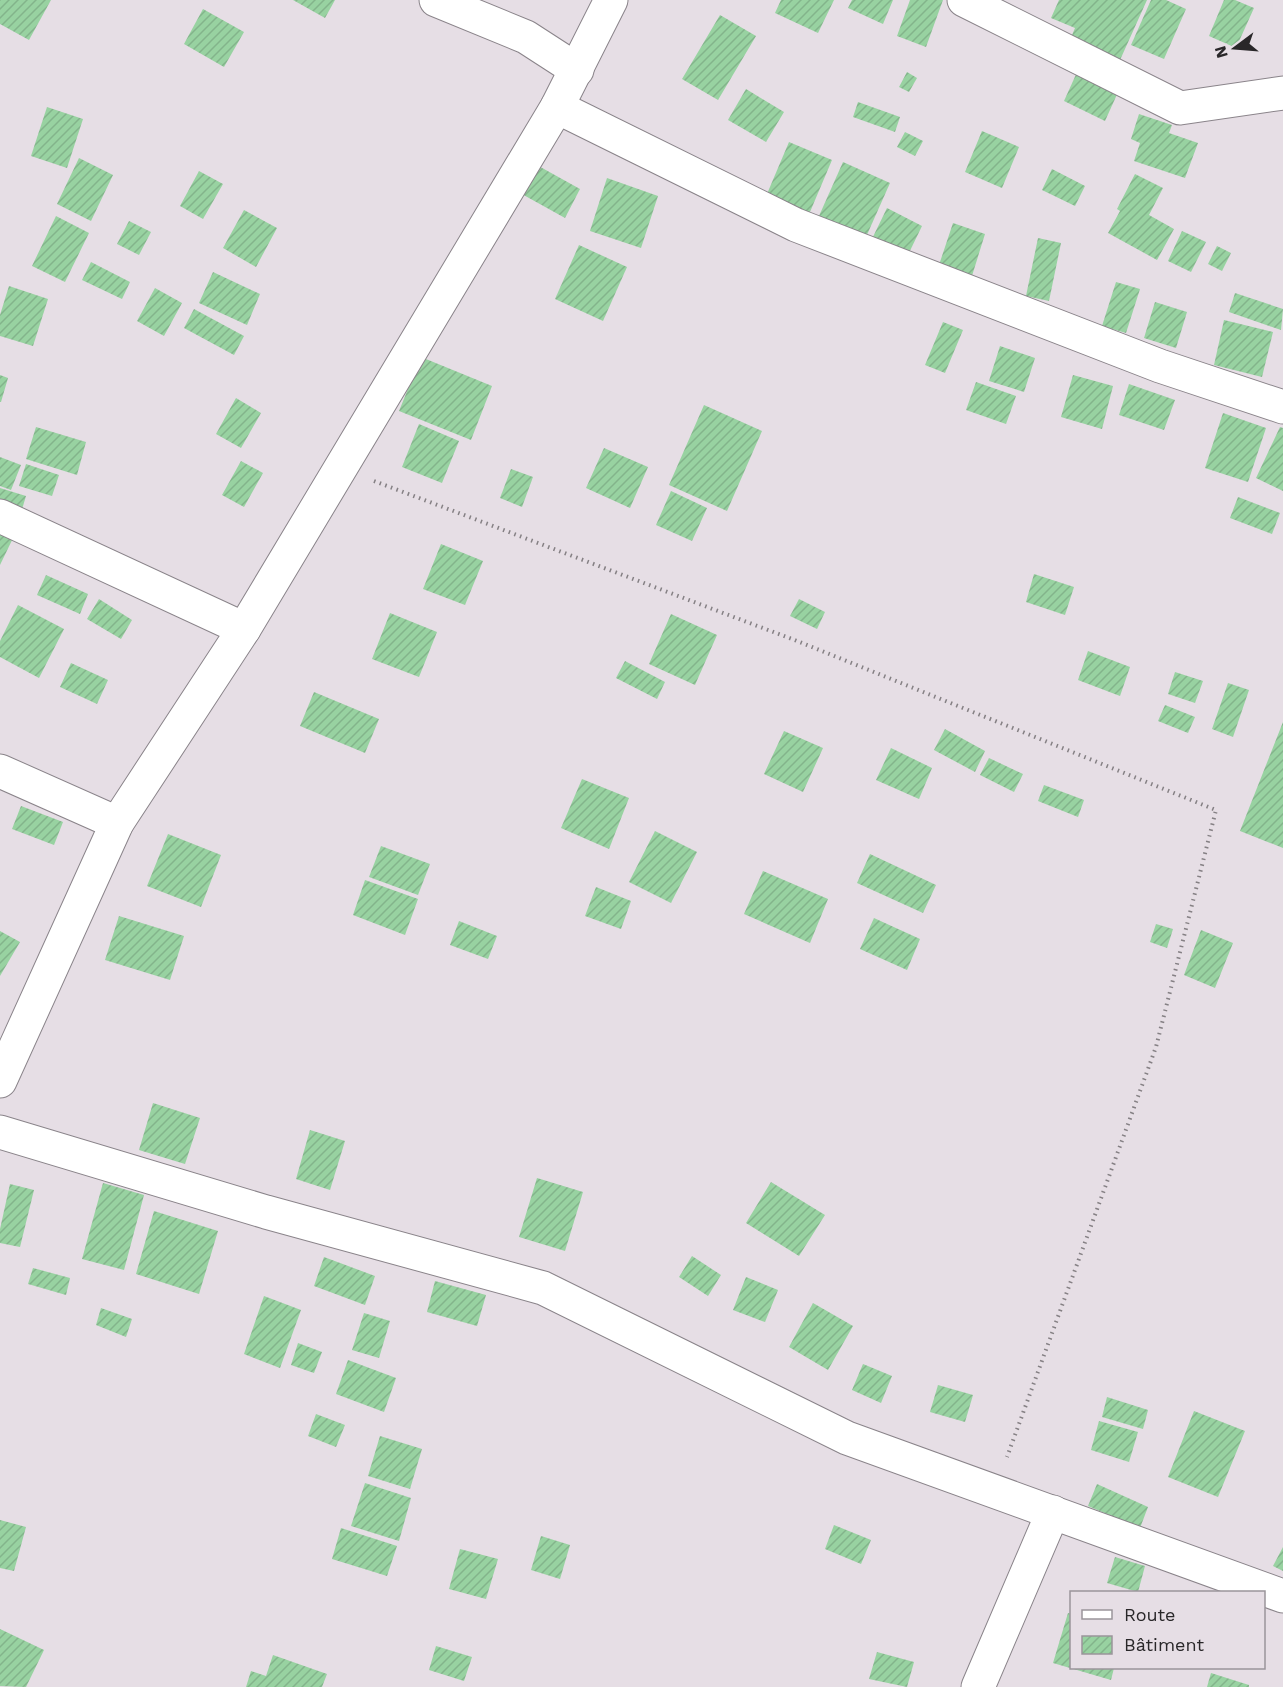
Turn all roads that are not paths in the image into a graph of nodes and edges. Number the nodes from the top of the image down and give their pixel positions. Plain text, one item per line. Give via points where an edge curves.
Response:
1 (435, 0) edge
2 (611, 0) edge
3 (964, 0) edge
4 (577, 70) junction
5 (1283, 93) edge
6 (557, 108) junction
7 (1283, 407) edge
8 (0, 516) edge
9 (244, 629) junction
10 (0, 771) edge
11 (117, 823) junction
12 (0, 1081) edge
13 (0, 1132) edge
14 (1053, 1512) junction
15 (1283, 1596) edge
16 (978, 1687) edge

1 - 4 street via 526,37
2 - 4 street
3 - 5 street via 1180,108
4 - 6 street
6 - 7 street via 796,225 1160,366
6 - 9 street
8 - 9 street
9 - 11 street
10 - 11 street
11 - 12 street
13 - 14 street via 266,1212 543,1288 847,1438
14 - 15 street
14 - 16 street

